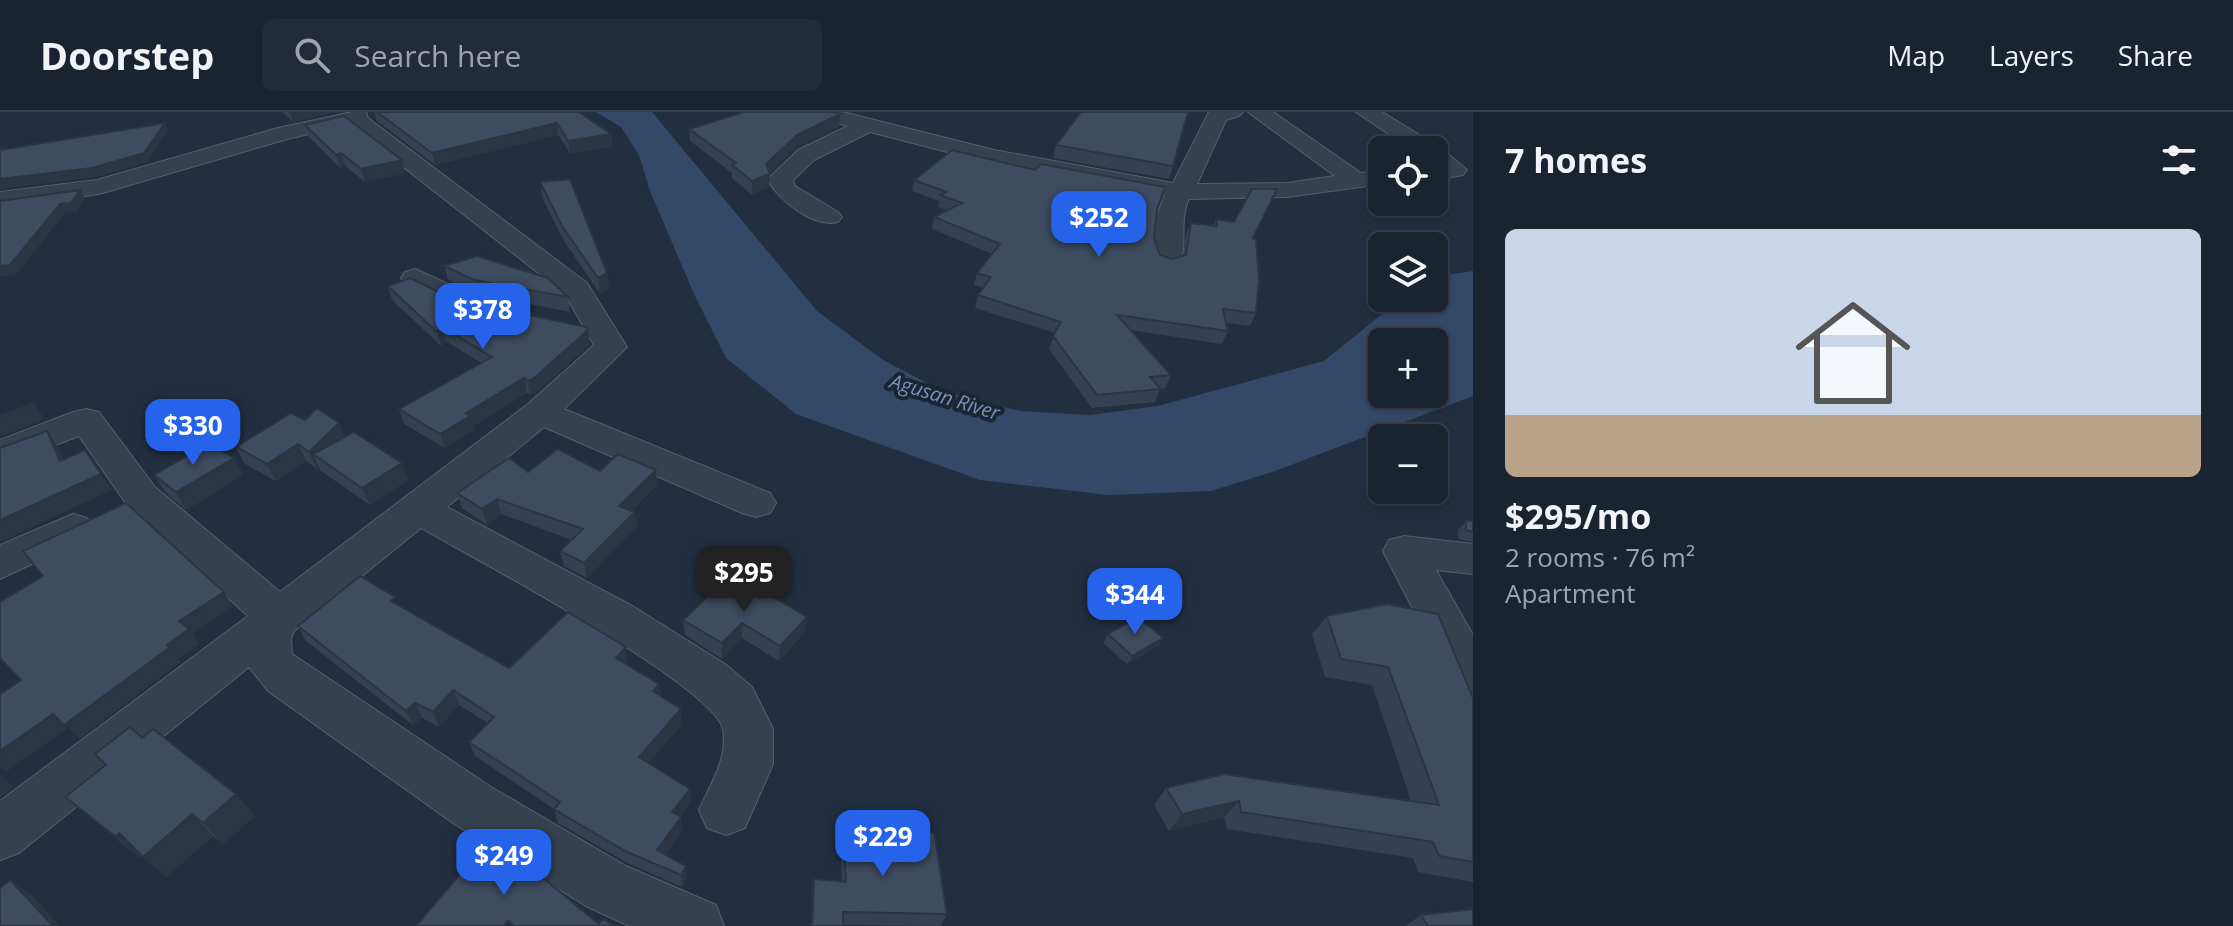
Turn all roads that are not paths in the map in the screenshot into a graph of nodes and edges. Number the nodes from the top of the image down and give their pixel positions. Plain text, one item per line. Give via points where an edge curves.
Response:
1 (818, 112) edge
2 (1259, 112) edge
3 (1367, 112) edge
4 (1215, 114) edge
5 (366, 115) edge
6 (865, 126) junction
7 (1406, 136) edge
8 (1368, 179) edge
9 (1357, 181) junction
10 (1182, 192) junction
11 (0, 200) edge
12 (829, 217) dead end
13 (1168, 260) edge
14 (415, 278) edge
15 (537, 320) edge
16 (540, 412) junction
17 (0, 454) edge
18 (756, 503) dead end
19 (118, 507) junction
20 (419, 509) junction
21 (1473, 559) edge
22 (0, 563) edge
23 (279, 617) junction
24 (1464, 648) edge
25 (1473, 695) edge
26 (726, 810) dead end
27 (0, 834) edge
28 (695, 926) edge

1 - 6 street
2 - 9 street
3 - 7 street
4 - 10 street
5 - 11 street via 99,187
5 - 16 street via 577,289 583,328 611,347
6 - 10 street via 994,157
6 - 12 street via 806,155 780,179 785,190
8 - 9 street
9 - 10 street via 1287,190
10 - 13 street via 1168,221
14 - 15 street via 468,304
16 - 18 street
16 - 20 street
17 - 19 street via 86,420
19 - 22 street
19 - 23 street
20 - 23 street
20 - 26 street via 618,619 735,702 748,729 747,764
21 - 24 street via 1404,551
23 - 27 street
23 - 28 street via 268,638 270,662 285,677 472,805 606,886
24 - 25 street

